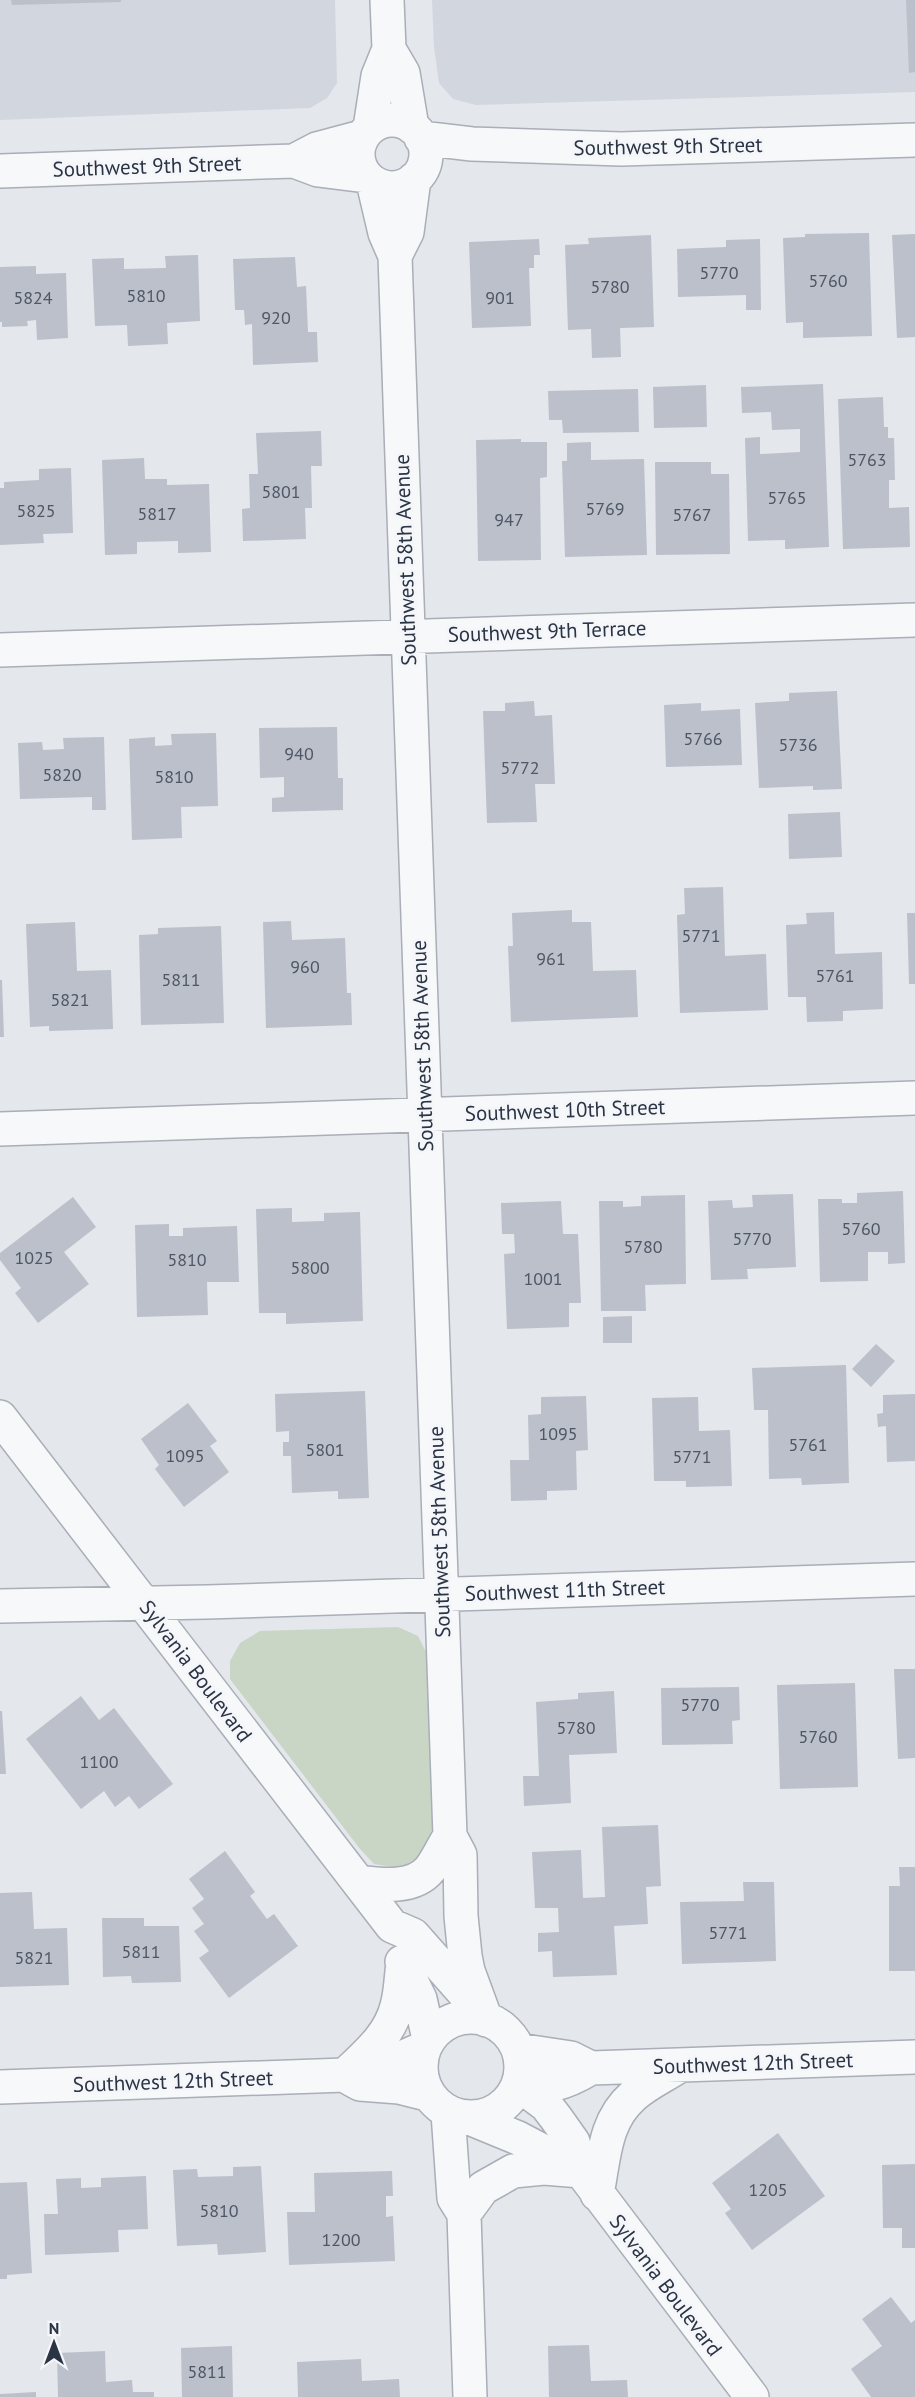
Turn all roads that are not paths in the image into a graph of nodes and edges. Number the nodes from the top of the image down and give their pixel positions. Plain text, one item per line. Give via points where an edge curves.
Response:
1 (387, 0) edge
2 (389, 49) junction
3 (417, 132) junction
4 (366, 133) junction
5 (915, 140) edge
6 (294, 161) junction
7 (0, 171) edge
8 (369, 179) junction
9 (414, 179) junction
10 (395, 256) junction
11 (915, 620) edge
12 (408, 636) junction
13 (0, 650) edge
14 (915, 1098) edge
15 (424, 1114) junction
16 (0, 1129) edge
17 (0, 1417) edge
18 (915, 1579) edge
19 (441, 1594) junction
20 (145, 1603) junction
21 (0, 1606) edge
22 (450, 1836) junction
23 (359, 1882) junction
24 (392, 1926) junction
25 (403, 1963) junction
26 (486, 2019) junction
27 (427, 2044) junction
28 (518, 2050) junction
29 (915, 2057) edge
30 (681, 2065) junction
31 (591, 2068) junction
32 (345, 2075) junction
33 (518, 2084) junction
34 (0, 2087) edge
35 (448, 2108) junction
36 (589, 2183) junction
37 (464, 2214) junction
38 (470, 2397) edge
39 (752, 2397) edge

1 - 2 street
2 - 3 street via 403,73
2 - 4 street via 378,76
3 - 4 street via 404,122 386,120
3 - 5 street, Southwest 9th Street via 472,144 621,149
3 - 9 street via 425,148 425,160
4 - 6 street, Southwest 9th Street via 316,149
4 - 8 street via 358,157
6 - 7 street, Southwest 9th Street
6 - 8 street, Southwest 9th Street via 318,170
8 - 9 street via 394,188
8 - 10 street, Southwest 58th Avenue
9 - 10 street, Southwest 58th Avenue via 407,232
10 - 12 street, Southwest 58th Avenue
11 - 12 street, Southwest 9th Terrace
12 - 13 street, Southwest 9th Terrace
12 - 15 street, Southwest 58th Avenue
14 - 15 street, Southwest 10th Street
15 - 16 street, Southwest 10th Street
15 - 19 street, Southwest 58th Avenue
17 - 20 street, Sylvania Boulevard
18 - 19 street, Southwest 11th Street
19 - 20 street, Southwest 11th Street
19 - 22 street, Southwest 58th Avenue
20 - 21 street, Southwest 11th Street
20 - 23 street, Sylvania Boulevard
22 - 23 street via 421,1878 389,1884
22 - 26 street, Southwest 58th Avenue via 460,1855 465,1956
23 - 24 street, Sylvania Boulevard
24 - 25 street, Sylvania Boulevard via 395,1947
24 - 26 street, Sylvania Boulevard via 413,1935
25 - 27 street, Sylvania Boulevard via 420,1999
25 - 32 street via 398,2004 388,2028
26 - 27 street via 465,2018 445,2024
26 - 28 street via 506,2031
27 - 32 street, Southwest 12th Street via 392,2062
27 - 35 street via 420,2066
28 - 31 street, Southwest 12th Street via 571,2058
28 - 33 street
29 - 30 street, Southwest 12th Street
30 - 31 street, Southwest 12th Street
30 - 36 street via 635,2094 618,2113
31 - 33 street, Southwest 12th Street via 566,2082 544,2086
32 - 34 street, Southwest 12th Street
32 - 35 street, Southwest 12th Street via 360,2084 399,2087
33 - 35 street via 509,2100 495,2112 477,2117
33 - 36 street, Sylvania Boulevard via 546,2104 573,2142
35 - 36 street, Sylvania Boulevard via 518,2138
35 - 37 street via 453,2198
36 - 37 street via 544,2168 513,2172 483,2188
36 - 39 street, Sylvania Boulevard
37 - 38 street

